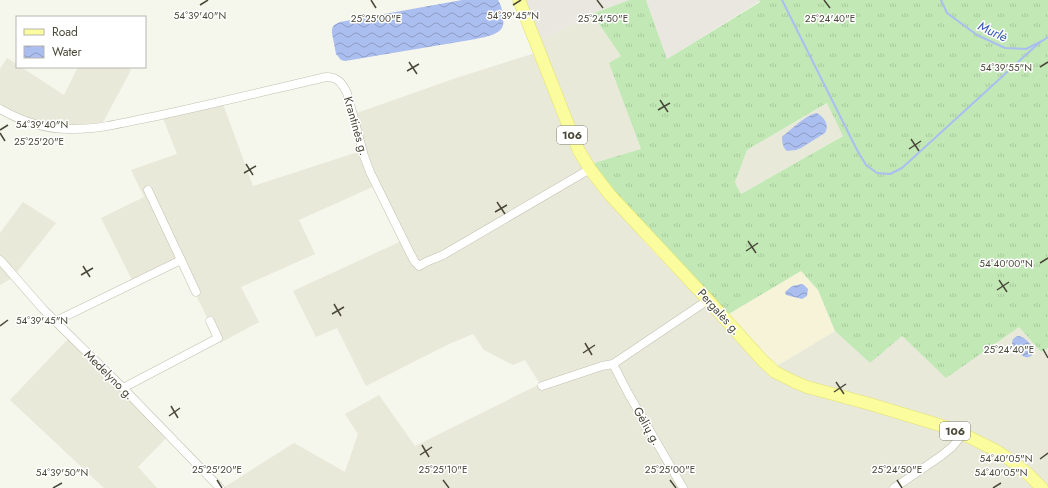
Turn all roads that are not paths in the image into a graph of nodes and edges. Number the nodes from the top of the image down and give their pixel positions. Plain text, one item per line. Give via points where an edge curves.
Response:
1 (519, 0) edge
2 (0, 109) edge
3 (590, 169) junction
4 (148, 190) dead end
5 (0, 260) edge
6 (181, 260) junction
7 (196, 292) dead end
8 (708, 300) junction
9 (56, 321) junction
10 (210, 321) dead end
11 (613, 364) junction
12 (542, 386) dead end
13 (123, 388) junction
14 (963, 434) junction
15 (220, 488) edge
16 (683, 488) edge
17 (894, 488) edge
18 (1042, 488) edge

1 - 3 main road, Pergalės g. / 106 via 571,132
2 - 3 street, Krantinės g. via 23,121 41,126 75,129 102,127 218,103 326,76 336,78 344,85 347,93 370,172 411,255 419,266 443,255
3 - 8 main road, Pergalės g. / 106 via 610,195
4 - 6 street
5 - 9 street, Medelyno g.
6 - 7 street
6 - 9 street
8 - 11 street
8 - 14 main road, Pergalės g. / 106 via 762,360 790,380
9 - 13 street, Medelyno g.
10 - 13 street via 218,338
11 - 12 street
11 - 16 street, Gėlių g.
13 - 15 street, Medelyno g.
14 - 17 street via 941,456
14 - 18 main road, Pergalės g. / 106 via 1012,461

